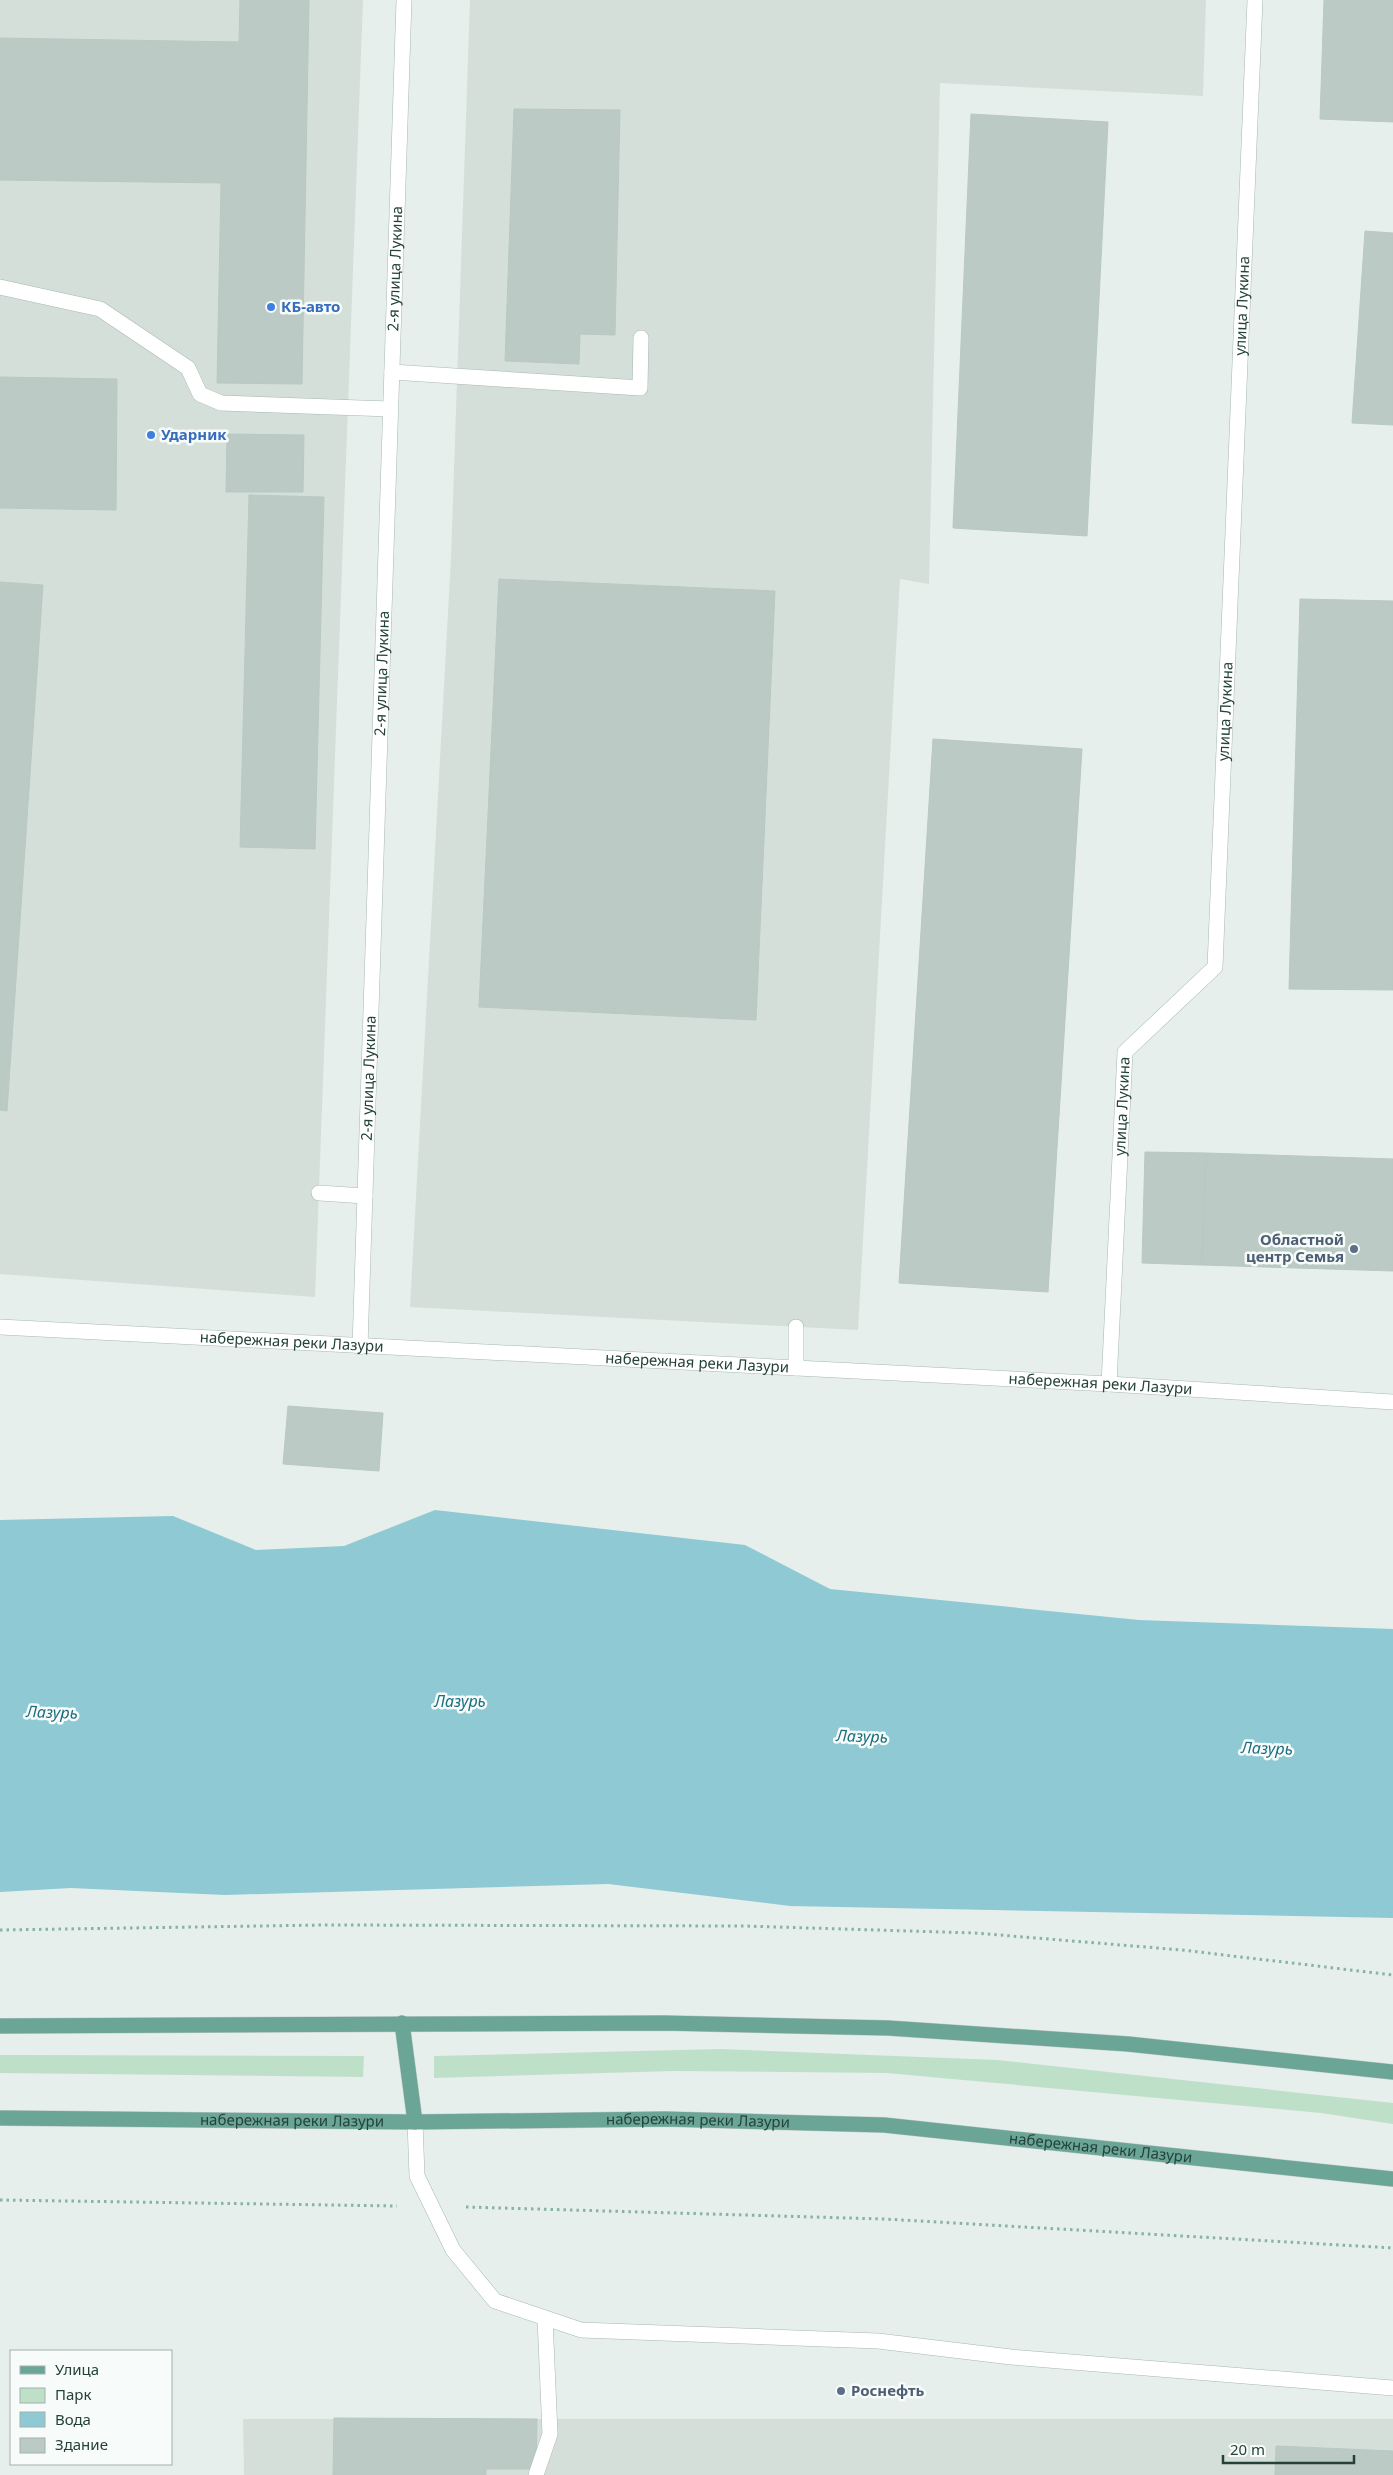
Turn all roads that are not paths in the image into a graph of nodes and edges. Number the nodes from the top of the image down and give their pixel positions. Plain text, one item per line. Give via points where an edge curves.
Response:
1 (404, 0) edge
2 (1255, 0) edge
3 (0, 287) edge
4 (641, 338) dead end
5 (392, 372) junction
6 (390, 409) junction
7 (319, 1193) dead end
8 (365, 1196) junction
9 (0, 1327) edge
10 (796, 1327) dead end
11 (360, 1347) junction
12 (796, 1368) junction
13 (1109, 1384) junction
14 (1393, 1402) edge
15 (402, 2023) junction
16 (0, 2026) edge
17 (1393, 2072) edge
18 (0, 2118) edge
19 (415, 2122) junction
20 (1393, 2179) edge
21 (545, 2318) junction
22 (1393, 2388) edge
23 (536, 2475) edge

1 - 5 street, 2-я улица Лукина
2 - 13 street, улица Лукина via 1215,968 1124,1052
3 - 6 street via 100,309 188,368 200,394 221,403
4 - 5 street via 640,388
5 - 6 street, 2-я улица Лукина
6 - 8 street, 2-я улица Лукина
7 - 8 street
8 - 11 street, 2-я улица Лукина
9 - 11 street, набережная реки Лазури
10 - 12 street
11 - 12 street, набережная реки Лазури
12 - 13 street, набережная реки Лазури
13 - 14 street, набережная реки Лазури
15 - 16 main road
15 - 17 main road via 664,2023 888,2028 1128,2044
15 - 19 main road
18 - 19 main road, набережная реки Лазури
19 - 20 main road, набережная реки Лазури via 665,2119 884,2125
19 - 21 street via 417,2176 453,2250 495,2301
21 - 22 street via 581,2330 878,2341 1012,2357
21 - 23 street via 550,2434

